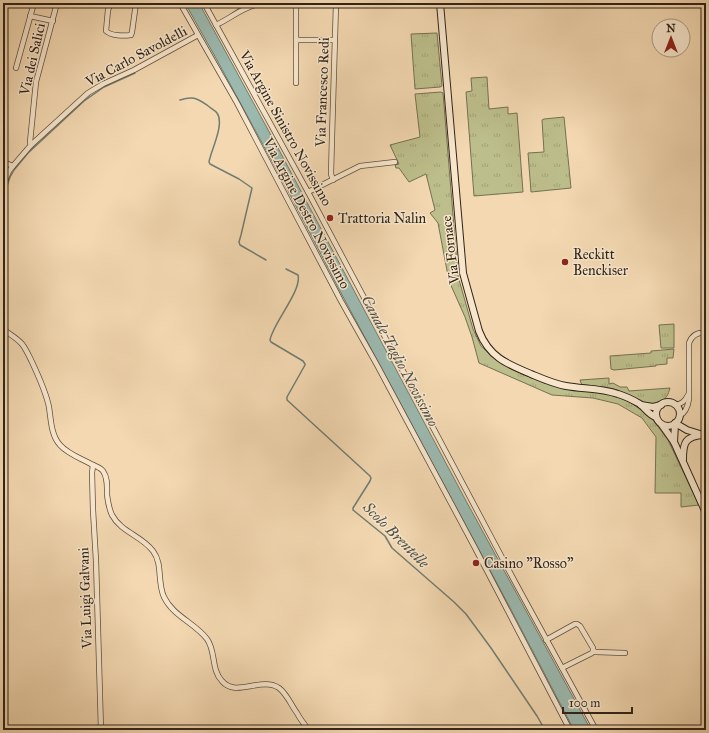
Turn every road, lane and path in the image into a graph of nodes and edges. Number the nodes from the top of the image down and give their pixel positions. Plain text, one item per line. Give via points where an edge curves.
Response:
1 (34, 3) edge
2 (57, 3) edge
3 (111, 3) edge
4 (136, 3) edge
5 (180, 3) edge
6 (204, 3) edge
7 (379, 3) edge
8 (440, 3) edge
9 (296, 4) junction
10 (336, 4) junction
11 (30, 16) junction
12 (53, 21) junction
13 (216, 25) junction
14 (198, 35) junction
15 (296, 40) junction
16 (335, 40) junction
17 (16, 68) dead end
18 (296, 83) dead end
19 (31, 145) junction
20 (3, 162) edge
21 (395, 162) dead end
22 (13, 166) junction
23 (333, 180) junction
24 (3, 185) edge
25 (308, 192) junction
26 (3, 329) edge
27 (706, 333) edge
28 (689, 393) junction
29 (641, 405) junction
30 (661, 405) junction
31 (675, 405) junction
32 (679, 416) junction
33 (656, 418) junction
34 (675, 423) junction
35 (662, 425) junction
36 (694, 431) junction
37 (705, 435) edge
38 (674, 442) junction
39 (683, 463) junction
40 (93, 465) junction
41 (706, 513) edge
42 (546, 640) junction
43 (593, 651) junction
44 (625, 652) dead end
45 (562, 668) junction
46 (101, 730) edge
47 (309, 730) edge
48 (570, 730) edge
49 (596, 730) edge

1 - 11 street
2 - 12 street, Via dei Salici
3 - 4 street via 106,31 127,36 132,32
5 - 14 street, Via Argine Destro Novissimo
6 - 13 street, Via Argine Sinistro Novissimo
7 - 10 street
8 - 29 street, Via Fornace via 463,273 481,336 495,355 511,366 559,385 612,392
9 - 10 street
9 - 13 street via 250,6
9 - 15 street
10 - 16 street, Via Francesco Redi
11 - 12 street
11 - 17 street
12 - 19 street, Via dei Salici via 36,82
13 - 25 street, Via Argine Sinistro Novissimo
14 - 19 street, Via Carlo Savoldelli via 99,86
14 - 48 street, Via Argine Destro Novissimo via 241,110
15 - 16 street
15 - 18 street
16 - 23 street, Via Francesco Redi
19 - 22 street, Via Carlo Savoldelli
20 - 22 street
21 - 23 street via 360,166
22 - 24 street, Via Carlo Savoldelli
23 - 25 street
25 - 42 street, Via Argine Sinistro Novissimo
26 - 40 street via 23,345 38,374 58,442 66,450
27 - 28 street via 696,334 689,343
28 - 31 street via 685,401
28 - 32 street via 687,408
29 - 30 street, Via Fornace
29 - 33 street, Via Fornace
30 - 31 street via 668,402
30 - 33 street
31 - 32 street
32 - 34 street
32 - 36 street via 686,426
33 - 35 street
34 - 35 street
34 - 36 street
34 - 38 street
35 - 38 street
36 - 37 street
37 - 39 street via 694,436 685,443
38 - 39 street
39 - 41 street
40 - 46 street, Via Luigi Galvani
40 - 47 street via 106,477 108,503 115,520 147,544 155,555 167,603 208,641 216,670 222,681 235,688 264,684 278,688
42 - 43 street via 577,624
42 - 45 street, Via Argine Sinistro Novissimo
43 - 44 street
43 - 45 street
45 - 49 street, Via Argine Sinistro Novissimo

